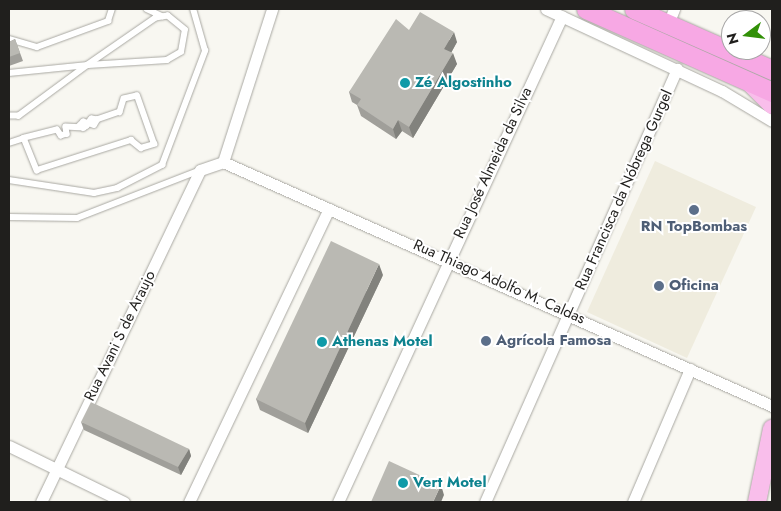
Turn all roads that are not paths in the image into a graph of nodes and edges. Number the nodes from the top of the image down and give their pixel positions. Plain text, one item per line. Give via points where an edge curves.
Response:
1 (112, 9) edge
2 (148, 9) edge
3 (193, 9) edge
4 (272, 9) edge
5 (546, 9) edge
6 (586, 9) edge
7 (634, 9) edge
8 (162, 16) junction
9 (562, 16) junction
10 (671, 16) edge
11 (9, 39) edge
12 (88, 65) junction
13 (677, 70) junction
14 (772, 70) edge
15 (9, 73) edge
16 (744, 80) junction
17 (772, 92) edge
18 (772, 105) edge
19 (9, 117) edge
20 (772, 121) edge
21 (24, 138) junction
22 (9, 143) edge
23 (223, 162) junction
24 (200, 170) junction
25 (9, 180) edge
26 (329, 209) junction
27 (9, 217) edge
28 (448, 259) junction
29 (571, 313) junction
30 (690, 369) junction
31 (772, 406) edge
32 (772, 428) edge
33 (9, 446) edge
34 (56, 469) junction
35 (41, 502) edge
36 (124, 502) edge
37 (189, 502) edge
38 (338, 502) edge
39 (485, 502) edge
40 (632, 502) edge
41 (757, 502) edge

1 - 11 lane via 108,21 36,47
2 - 8 lane
3 - 25 lane via 205,51 162,165 117,188 94,193
4 - 23 street
5 - 9 street
6 - 16 highway
7 - 10 highway
8 - 12 lane
8 - 12 lane via 175,19 185,30 185,46 175,58
9 - 13 street
9 - 28 street, Rua José Almeida da Silva
10 - 14 highway
12 - 15 lane
12 - 19 lane via 19,116
13 - 20 street
13 - 29 street, Rua Francisca da Nóbrega Gurgel
16 - 17 highway
16 - 18 main road
21 - 21 lane via 34,168 40,171 131,140 141,148 154,144 137,96 124,99 120,112 80,126 66,127 67,134 61,136 57,130
21 - 22 lane
23 - 24 street
23 - 26 street, Rua Thiago Adolfo M. Caldas
24 - 27 lane via 77,218
24 - 34 street, Rua Avani S de Araujo
26 - 28 street, Rua Thiago Adolfo M. Caldas
26 - 37 street
28 - 29 street, Rua Thiago Adolfo M. Caldas
28 - 38 street, Rua José Almeida da Silva
29 - 30 street, Rua Thiago Adolfo M. Caldas
29 - 39 street, Rua Francisca da Nóbrega Gurgel
30 - 31 street, Rua Thiago Adolfo M. Caldas
30 - 40 street
32 - 41 main road
33 - 34 street
34 - 35 street, Rua Avani S de Araujo
34 - 36 street

